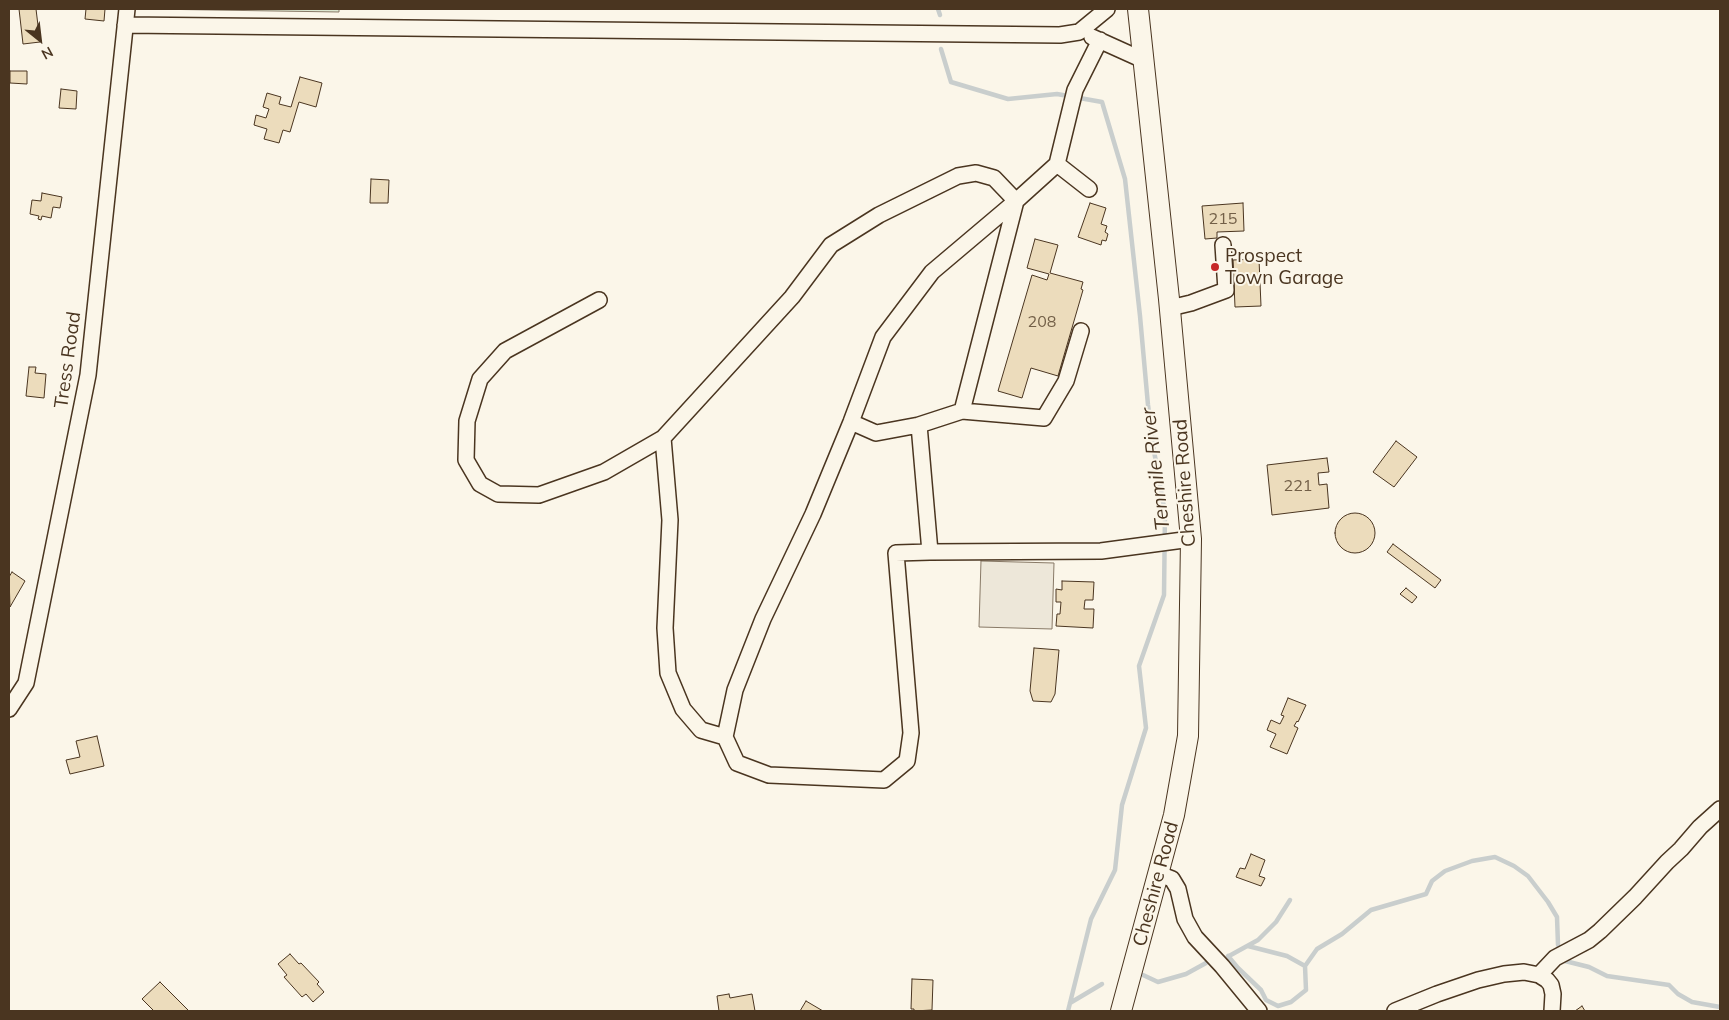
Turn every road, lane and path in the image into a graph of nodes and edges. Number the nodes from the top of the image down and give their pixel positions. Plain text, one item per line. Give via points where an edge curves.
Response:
1 (127, 9) edge
2 (1107, 9) edge
3 (1138, 9) edge
4 (125, 25) junction
5 (1079, 32) junction
6 (1100, 40) junction
7 (1143, 60) junction
8 (1057, 164) junction
9 (1089, 189) dead end
10 (1016, 201) junction
11 (1223, 245) dead end
12 (599, 300) dead end
13 (1170, 308) junction
14 (1082, 331) dead end
15 (962, 411) junction
16 (851, 422) junction
17 (919, 425) junction
18 (663, 438) junction
19 (1183, 540) junction
20 (930, 552) junction
21 (9, 709) edge
22 (725, 737) junction
23 (1720, 809) edge
24 (1159, 874) junction
25 (1539, 976) junction
26 (1121, 1011) edge
27 (1259, 1011) edge
28 (1395, 1011) edge
29 (1552, 1011) edge

1 - 4 street, Tress Road
2 - 5 street
3 - 7 main road, Cheshire Road
4 - 5 street via 1031,35
4 - 21 street, Tress Road via 88,375 26,684
5 - 6 street
6 - 7 street
6 - 8 street via 1075,90
7 - 13 main road, Cheshire Road
8 - 9 street
8 - 10 street
10 - 15 street
10 - 16 street via 932,272 883,337
10 - 18 street via 994,178 976,173 958,176 879,215 831,245 792,297
11 - 13 street via 1226,290
12 - 18 street via 505,350 480,379 467,421 466,460 480,484 498,494 539,495 604,472
13 - 19 main road, Cheshire Road
14 - 15 street via 1066,381 1044,418
15 - 17 street
16 - 17 street via 876,433
16 - 22 street via 813,514 763,619 735,690
17 - 20 street
18 - 22 street via 670,520 665,628 668,673 683,709 701,730
19 - 20 street via 1101,551
19 - 24 main road, Cheshire Road via 1188,736 1174,815
20 - 22 street via 896,553 911,733 907,761 884,780 769,775 737,763
23 - 25 street via 1600,931 1555,958
24 - 26 main road, Cheshire Road
24 - 27 street via 1172,879 1178,889 1185,919 1195,937
25 - 28 street via 1524,972 1478,980
25 - 29 street via 1551,985

